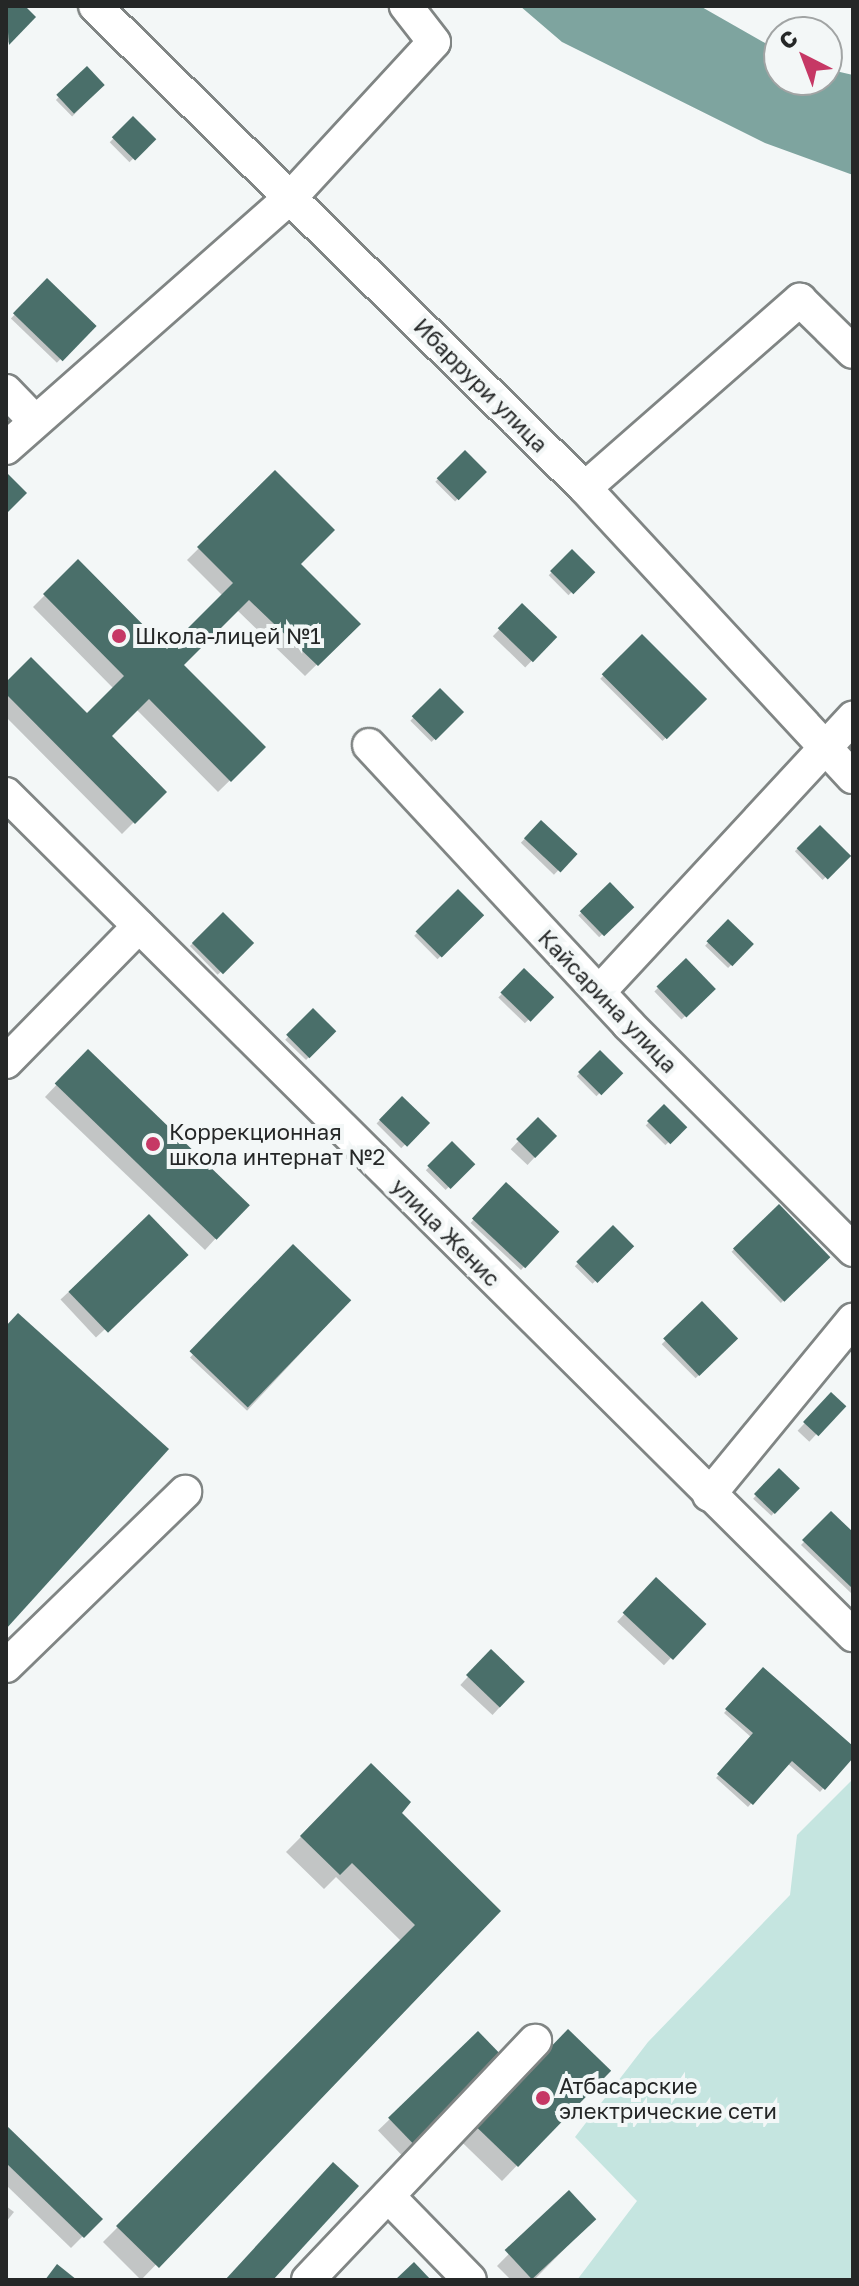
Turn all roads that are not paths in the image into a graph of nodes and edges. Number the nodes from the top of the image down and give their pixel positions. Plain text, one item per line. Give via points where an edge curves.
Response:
1 (95, 6) edge
2 (406, 6) edge
3 (292, 196) junction
4 (853, 352) edge
5 (6, 391) edge
6 (34, 420) junction
7 (6, 448) edge
8 (585, 488) junction
9 (853, 718) edge
10 (369, 745) dead end
11 (825, 747) junction
12 (853, 777) edge
13 (6, 794) edge
14 (139, 926) junction
15 (599, 992) junction
16 (6, 1062) edge
17 (853, 1250) edge
18 (853, 1320) edge
19 (185, 1492) dead end
20 (709, 1495) junction
21 (853, 1635) edge
22 (6, 1666) edge
23 (535, 2041) dead end
24 (388, 2196) junction
25 (308, 2280) edge
26 (470, 2280) edge

1 - 3 street, Ибаррури улица
2 - 3 street via 434,42
3 - 6 street
3 - 8 street, Ибаррури улица
4 - 8 street via 800,300
5 - 6 street
6 - 7 street
8 - 11 street, Ибаррури улица
9 - 11 street
10 - 15 street, Кайсарина улица
11 - 12 street, Ибаррури улица
11 - 15 street
13 - 14 street, улица Женис
14 - 16 street
14 - 20 street, улица Женис
15 - 17 street, Кайсарина улица
18 - 20 street
19 - 22 street
20 - 21 street, улица Женис
23 - 24 street
24 - 25 street
24 - 26 street

